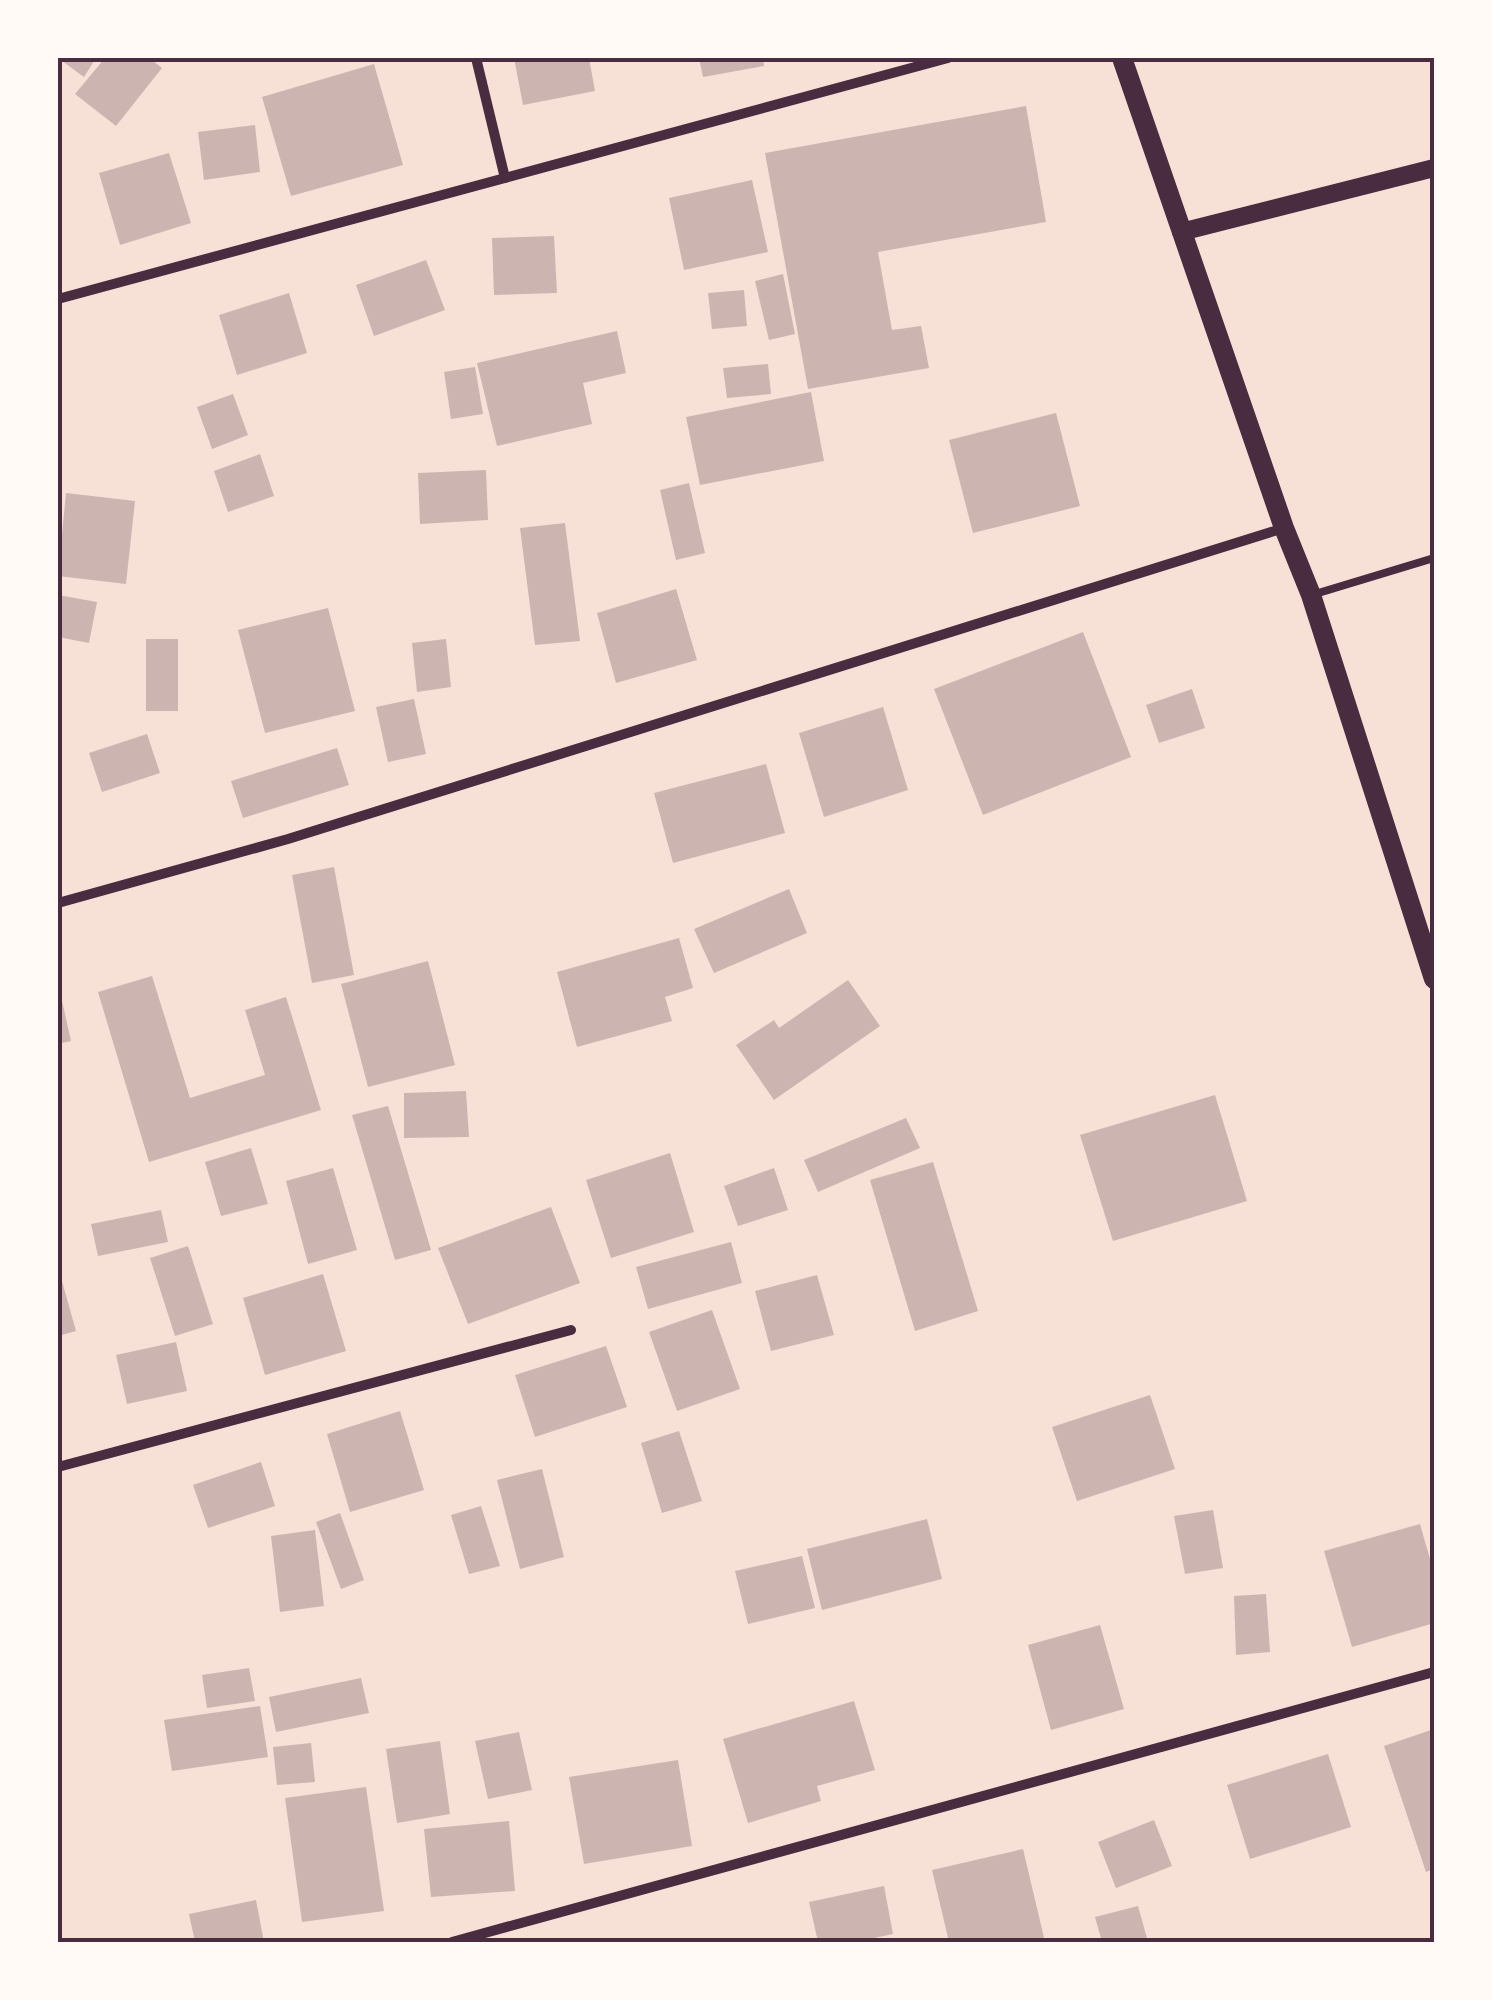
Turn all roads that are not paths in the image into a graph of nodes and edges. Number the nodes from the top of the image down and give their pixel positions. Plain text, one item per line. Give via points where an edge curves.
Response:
1 (476, 58) edge
2 (948, 58) edge
3 (1122, 58) edge
4 (1434, 168) edge
5 (505, 178) junction
6 (1182, 232) junction
7 (58, 299) edge
8 (1284, 528) junction
9 (1434, 558) edge
10 (1310, 595) junction
11 (58, 903) edge
12 (1434, 979) edge
13 (571, 1330) dead end
14 (58, 1467) edge
15 (1434, 1672) edge
16 (452, 1942) edge

1 - 5 street
2 - 5 street
3 - 6 main road
4 - 6 street
5 - 7 street
6 - 8 main road
8 - 10 main road
8 - 11 street via 288,839
9 - 10 lane
10 - 12 main road
13 - 14 street
15 - 16 street

